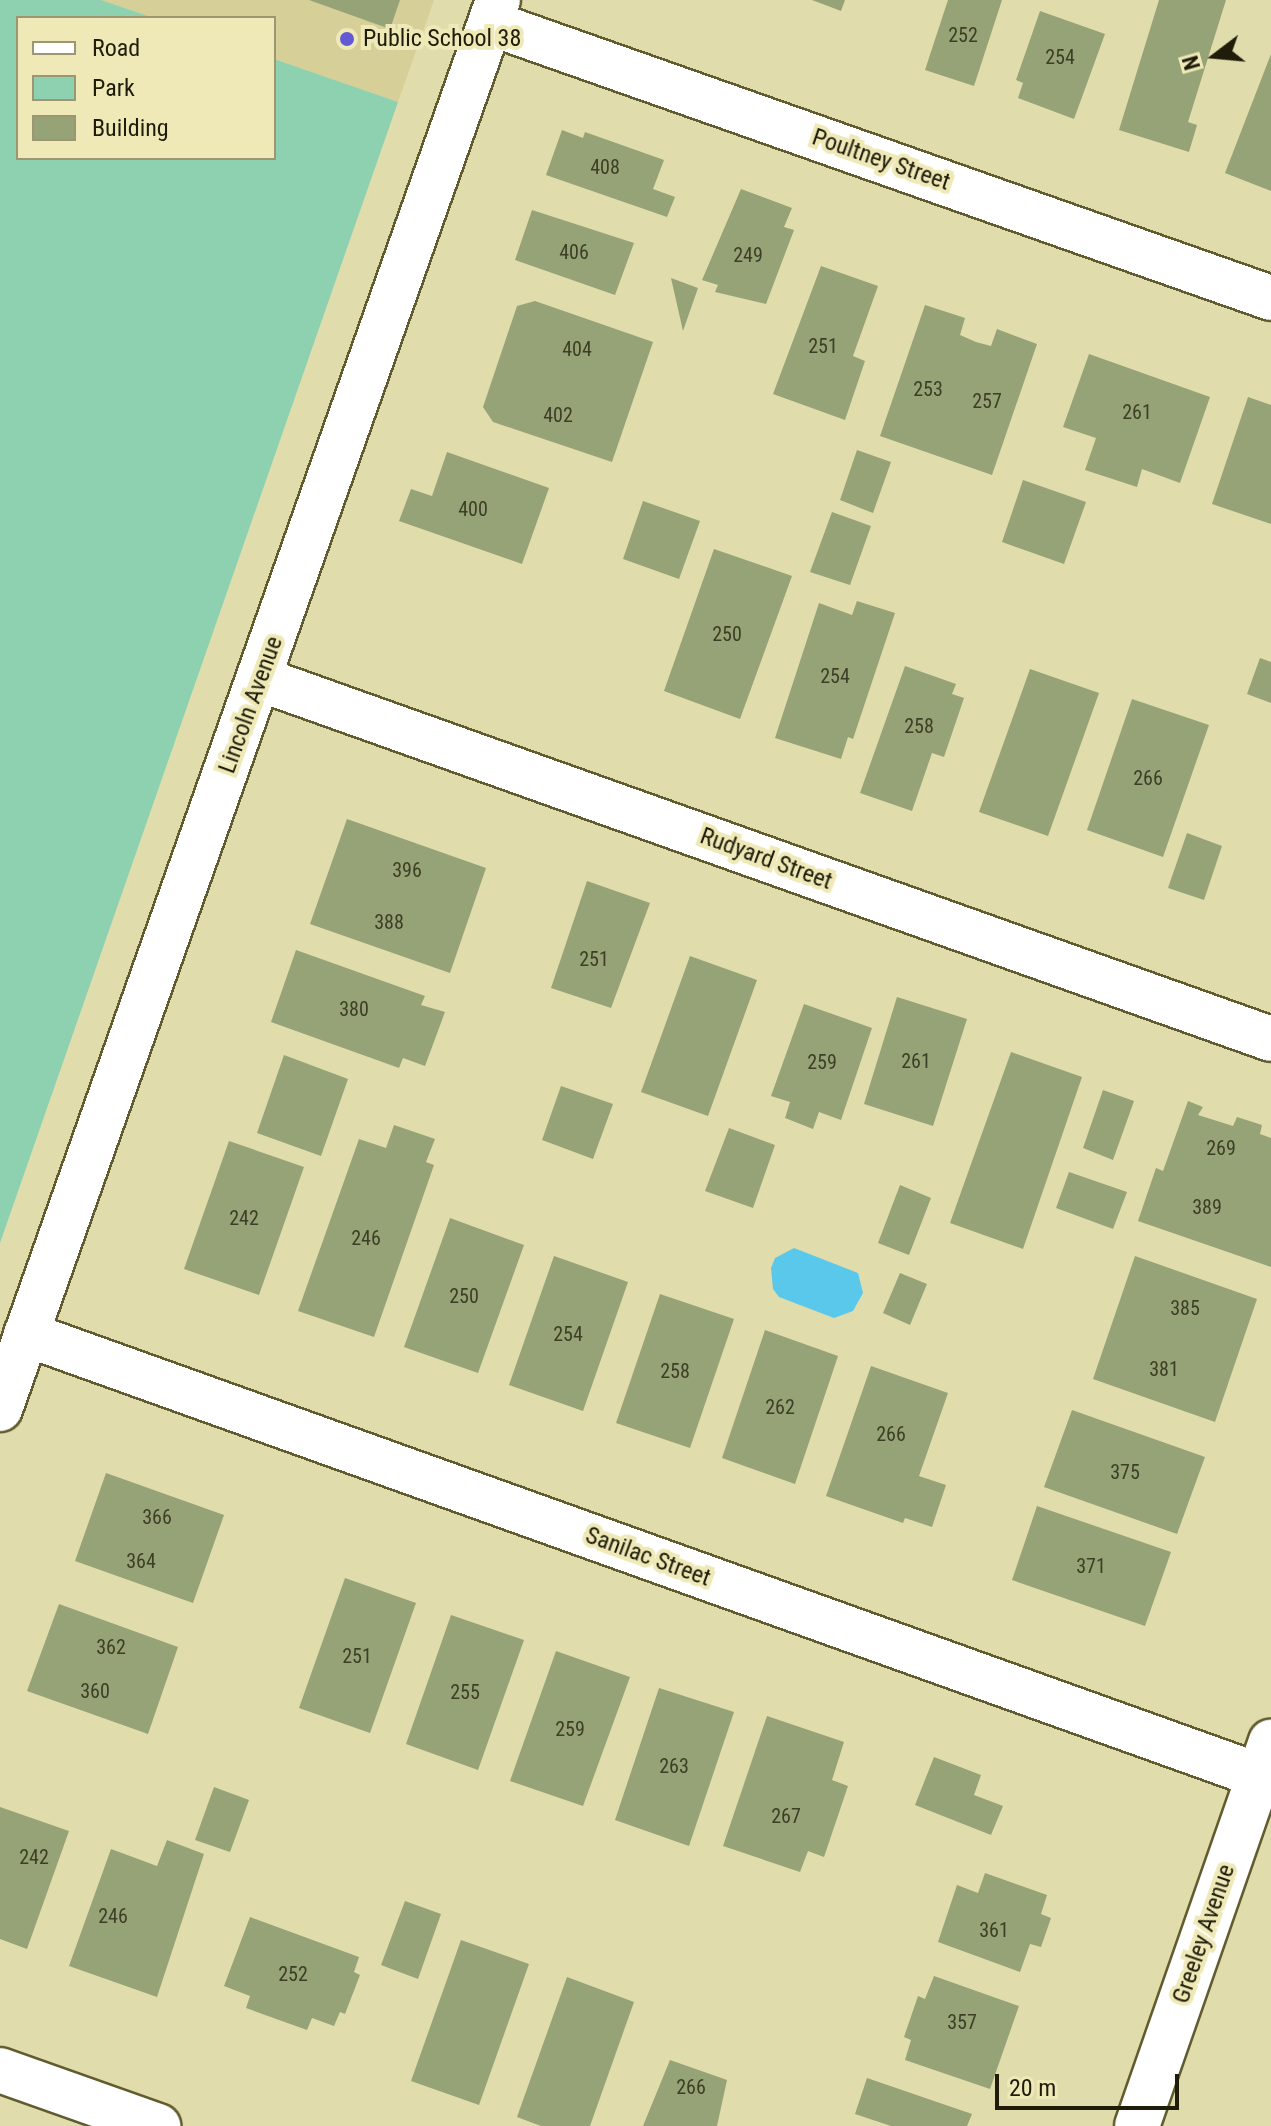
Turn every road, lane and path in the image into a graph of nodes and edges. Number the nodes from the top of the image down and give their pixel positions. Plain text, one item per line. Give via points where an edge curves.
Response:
1 (494, 11) edge
2 (1271, 298) edge
3 (260, 679) junction
4 (1271, 1039) edge
5 (26, 1334) junction
6 (0, 1409) edge
7 (1267, 1766) edge
8 (0, 2070) edge
9 (158, 2126) edge
10 (1137, 2126) edge

1 - 2 street, Poultney Street
1 - 3 street, Lincoln Avenue
3 - 4 street, Rudyard Street
3 - 5 street, Lincoln Avenue
5 - 6 street, Lincoln Avenue
5 - 7 street, Sanilac Street
7 - 10 street, Greeley Avenue
8 - 9 street

